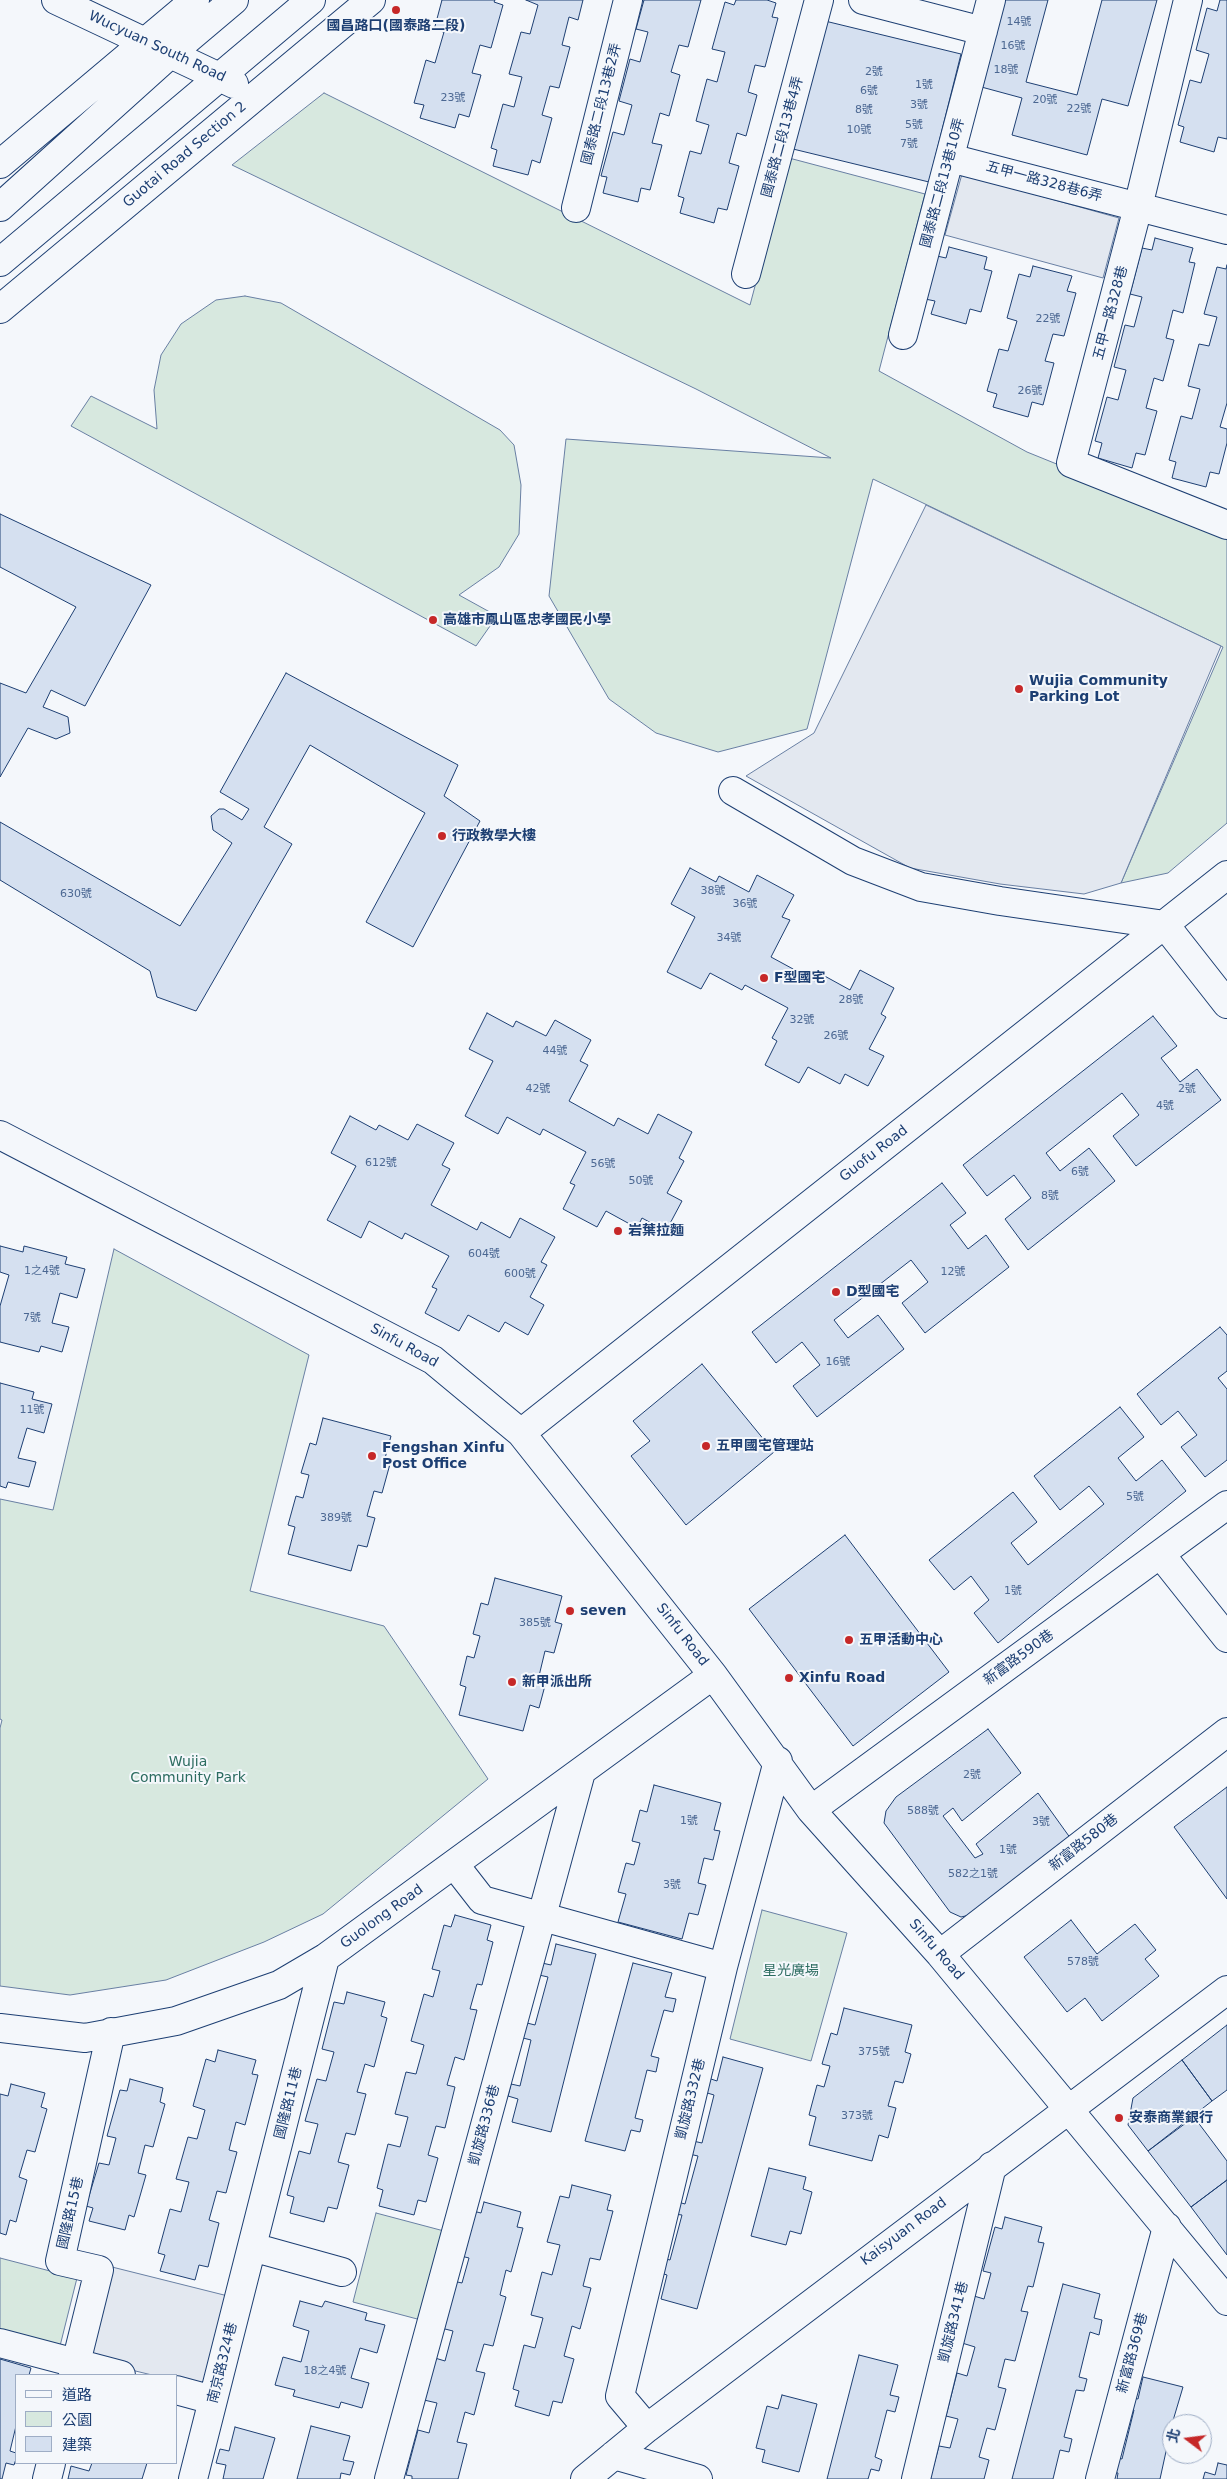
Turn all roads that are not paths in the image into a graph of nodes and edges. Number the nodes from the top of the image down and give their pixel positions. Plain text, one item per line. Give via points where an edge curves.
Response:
1 (56, 0) edge
2 (196, 0) edge
3 (234, 0) edge
4 (311, 0) edge
5 (371, 0) edge
6 (628, 0) edge
7 (820, 0) edge
8 (863, 0) edge
9 (990, 0) edge
10 (1188, 0) edge
11 (983, 32) junction
12 (159, 48) junction
13 (218, 77) junction
14 (259, 93) junction
15 (950, 158) junction
16 (0, 164) edge
17 (0, 207) edge
18 (1138, 207) junction
19 (576, 208) dead end
20 (1227, 230) edge
21 (0, 262) edge
22 (746, 274) dead end
23 (0, 309) edge
24 (903, 335) dead end
25 (1227, 525) edge
26 (733, 791) dead end
27 (1227, 875) edge
28 (1165, 925) junction
29 (1227, 1004) edge
30 (1, 1141) edge
31 (521, 1433) junction
32 (1227, 1504) edge
33 (1161, 1555) junction
34 (1227, 1638) edge
35 (713, 1675) junction
36 (1227, 1732) edge
37 (778, 1761) junction
38 (581, 1772) junction
39 (811, 1810) junction
40 (454, 1864) junction
41 (541, 1917) junction
42 (940, 1954) junction
43 (325, 1958) junction
44 (723, 1967) junction
45 (1227, 1990) edge
46 (0, 2028) edge
47 (111, 2032) junction
48 (1069, 2108) junction
49 (992, 2166) junction
50 (1167, 2227) junction
51 (252, 2247) junction
52 (342, 2272) dead end
53 (1227, 2300) edge
54 (0, 2343) edge
55 (75, 2369) edge
56 (113, 2374) edge
57 (178, 2391) edge
58 (213, 2400) junction
59 (647, 2428) junction
60 (614, 2456) junction
61 (51, 2464) edge
62 (47, 2479) edge
63 (193, 2479) edge
64 (389, 2479) edge
65 (585, 2479) edge
66 (698, 2479) edge
67 (916, 2479) edge
68 (1100, 2479) edge

1 - 12 street, Wucyuan South Road
2 - 12 street
3 - 12 street
4 - 13 street
5 - 14 street, Guotai Road Section 2
6 - 19 street, 國泰路二段13巷2弄
7 - 22 street, 國泰路二段13巷4弄
8 - 11 street
9 - 11 street, 國泰路二段13巷10弄
10 - 18 street, 五甲一路328巷
11 - 15 street, 國泰路二段13巷10弄
12 - 13 street, Wucyuan South Road
12 - 16 street
12 - 17 street
13 - 14 street, Wucyuan South Road
13 - 21 street
14 - 23 street, Guotai Road Section 2
15 - 18 street, 五甲一路328巷6弄
15 - 24 street, 國泰路二段13巷10弄
18 - 20 street, 五甲一路328巷6弄
18 - 25 street, 五甲一路328巷 via 1072,463
26 - 28 street via 853,861 922,886
27 - 28 street, Guofu Road
28 - 29 street
28 - 31 street, Guofu Road
30 - 31 street, Sinfu Road via 433,1360
31 - 35 street, Sinfu Road
32 - 33 street, 新富路590巷
33 - 34 street
33 - 39 street, 新富路590巷
35 - 37 street, Sinfu Road
35 - 38 street, Guolong Road
36 - 42 street, 新富路580巷
37 - 39 street, Sinfu Road
37 - 44 street, 凱旋路332巷
38 - 40 street, Guolong Road
38 - 41 street, 凱旋路336巷
39 - 42 street, Sinfu Road
40 - 41 street via 482,1900
40 - 43 street, Guolong Road
41 - 44 street
41 - 64 street, 凱旋路336巷
42 - 48 street, Sinfu Road
43 - 47 street, Guolong Road via 279,1985 176,2021
43 - 51 street, 國隆路11巷
44 - 59 street, 凱旋路332巷 via 620,2396
45 - 48 street, Kaisyuan Road
46 - 47 street, Guolong Road via 85,2038
47 - 55 street, 國隆路15巷 via 60,2261 99,2270
48 - 49 street, Kaisyuan Road
48 - 50 street, Sinfu Road
49 - 59 street, Kaisyuan Road
49 - 67 street, 凱旋路341巷
50 - 53 street, Sinfu Road
50 - 68 street, 新富路369巷
51 - 52 street
51 - 58 street, 南京路324巷
54 - 55 street
55 - 56 street
57 - 58 street
58 - 63 street, 南京路324巷
59 - 60 street, Kaisyuan Road
60 - 65 street, Kaisyuan Road
60 - 66 street
61 - 62 street

